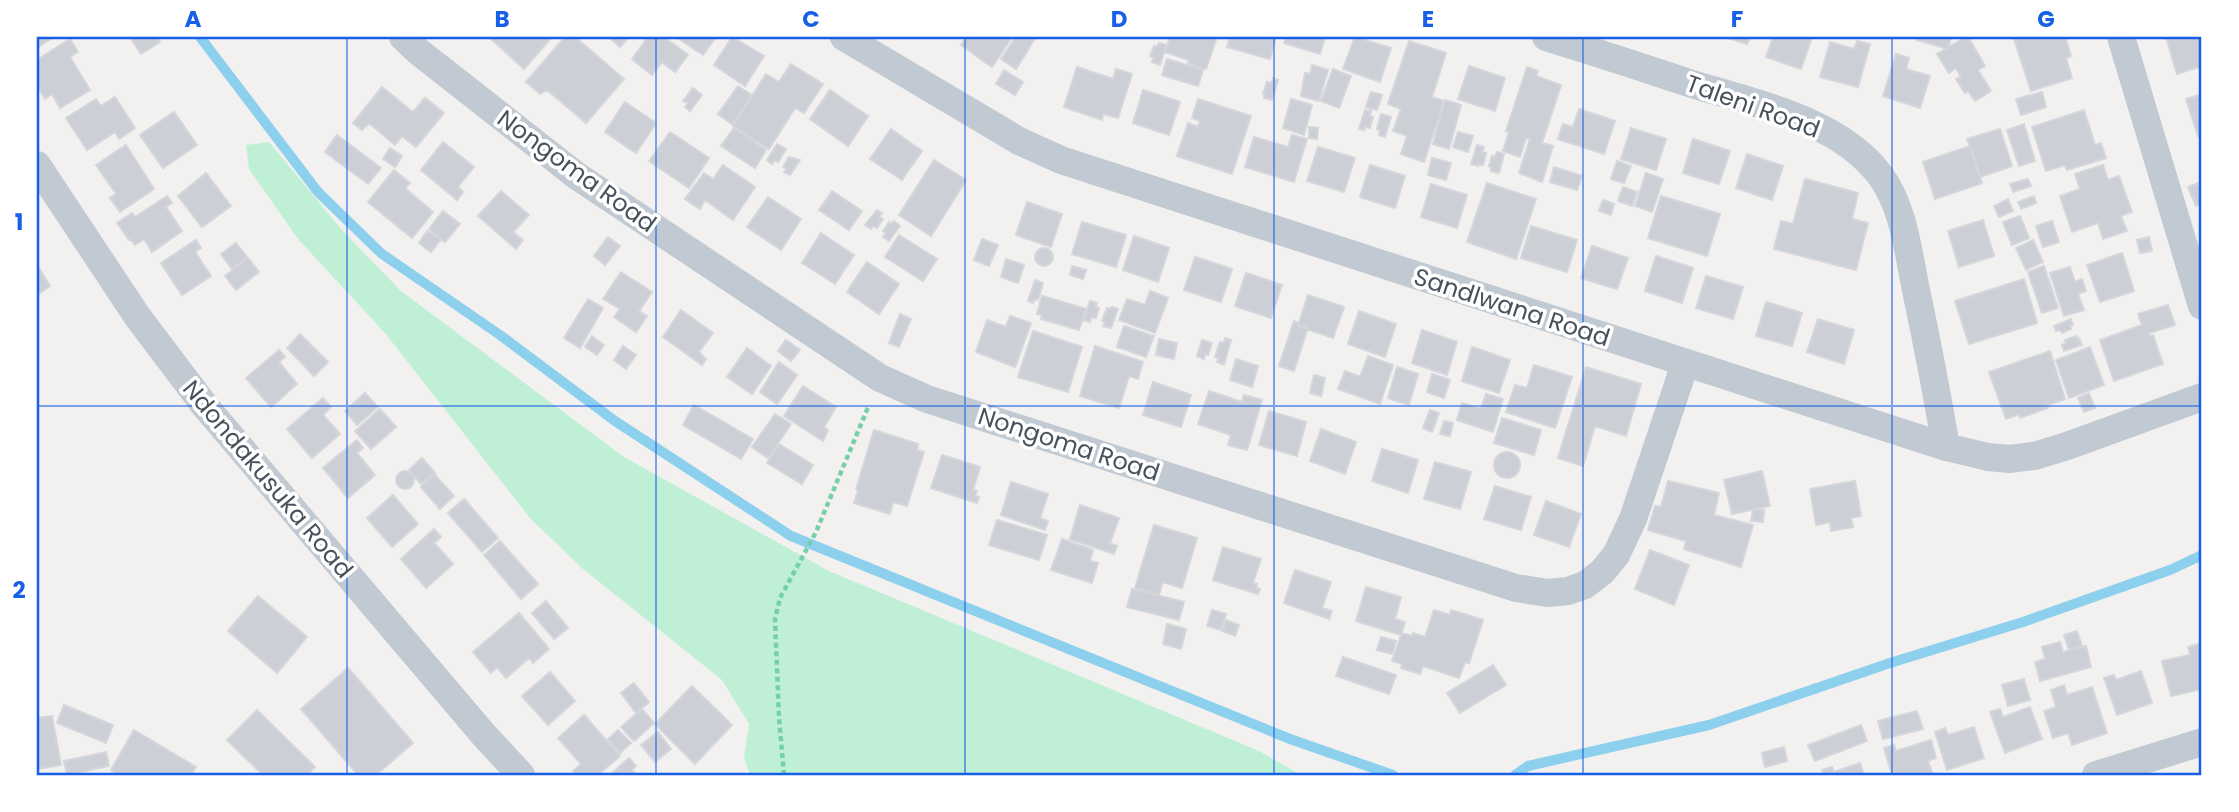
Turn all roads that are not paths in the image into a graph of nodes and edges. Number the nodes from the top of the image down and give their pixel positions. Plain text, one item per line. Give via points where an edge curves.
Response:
1 (403, 37) edge
2 (844, 37) edge
3 (1546, 37) edge
4 (2121, 37) edge
5 (37, 165) edge
6 (2202, 306) edge
7 (1685, 363) junction
8 (2202, 397) edge
9 (1946, 447) junction
10 (2202, 742) edge
11 (521, 775) edge
12 (2096, 775) edge

1 - 7 street, Nongoma Road via 577,176 880,378 953,407 1516,588 1568,591 1585,585 1616,555 1633,519
2 - 7 street, Sandlwana Road via 1019,141 1061,160
3 - 9 street, Taleni Road via 1803,119 1867,161 1891,195 1905,234
4 - 6 street
5 - 11 street, Ndondakusuka Road via 136,316 205,406
7 - 9 street, Sandlwana Road
8 - 9 street, Sandlwana Road via 2034,456 1988,457
10 - 12 street

